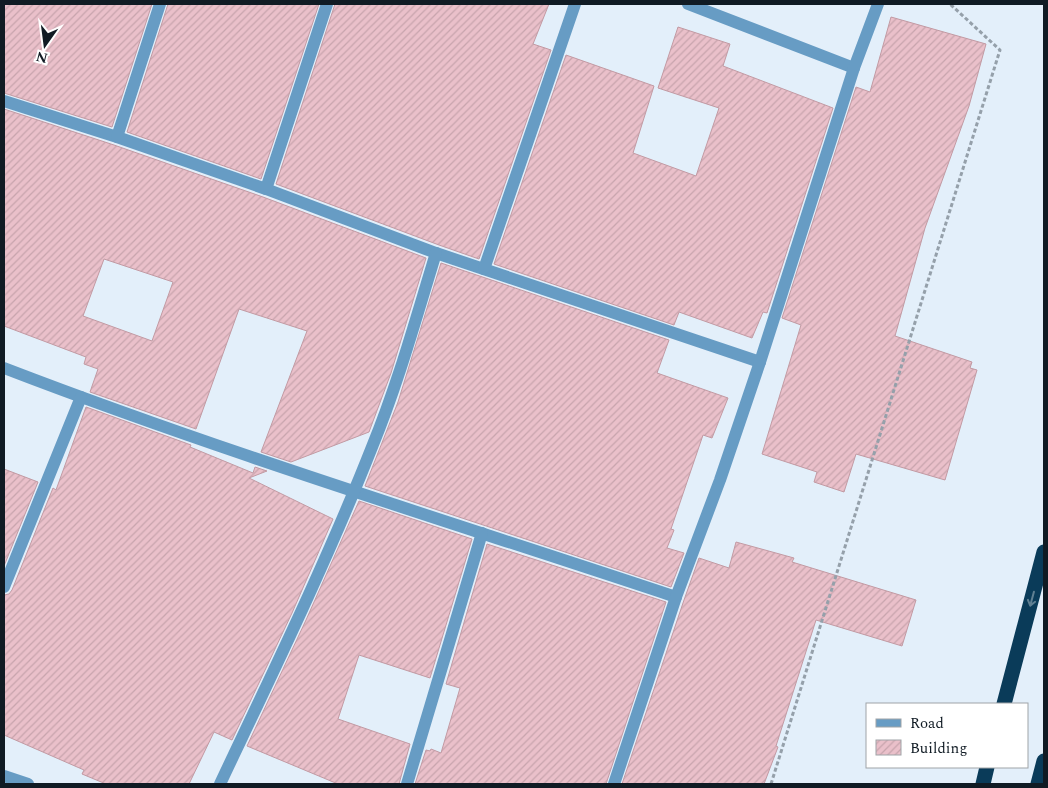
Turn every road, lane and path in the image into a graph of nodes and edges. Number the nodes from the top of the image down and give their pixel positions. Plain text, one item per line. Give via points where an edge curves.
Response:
1 (160, 4) edge
2 (327, 4) edge
3 (575, 4) edge
4 (688, 4) edge
5 (878, 4) edge
6 (950, 4) edge
7 (854, 68) junction
8 (4, 101) edge
9 (117, 137) junction
10 (266, 189) junction
11 (436, 253) junction
12 (484, 269) junction
13 (760, 362) junction
14 (4, 368) edge
15 (81, 397) junction
16 (354, 492) junction
17 (482, 533) junction
18 (1044, 552) edge
19 (4, 587) edge
20 (676, 597) junction
21 (1004, 703) edge
22 (1044, 761) edge
23 (987, 768) edge
24 (4, 776) edge
25 (28, 784) edge
26 (220, 784) edge
27 (407, 784) edge
28 (614, 784) edge
29 (771, 784) edge
30 (983, 784) edge
31 (1038, 784) edge

1 - 9 street
2 - 10 street
3 - 12 street
4 - 7 street
5 - 7 street
6 - 29 path via 1000,50
7 - 13 street
8 - 9 street
9 - 10 street
10 - 11 street
11 - 12 street
11 - 16 street via 396,382
12 - 13 street
13 - 20 street
14 - 15 street
15 - 16 street
15 - 19 street
16 - 17 street
16 - 26 street
17 - 20 street
17 - 27 street
18 -> 21 highway
20 - 28 street
22 - 31 highway
23 - 30 highway
24 - 25 street

